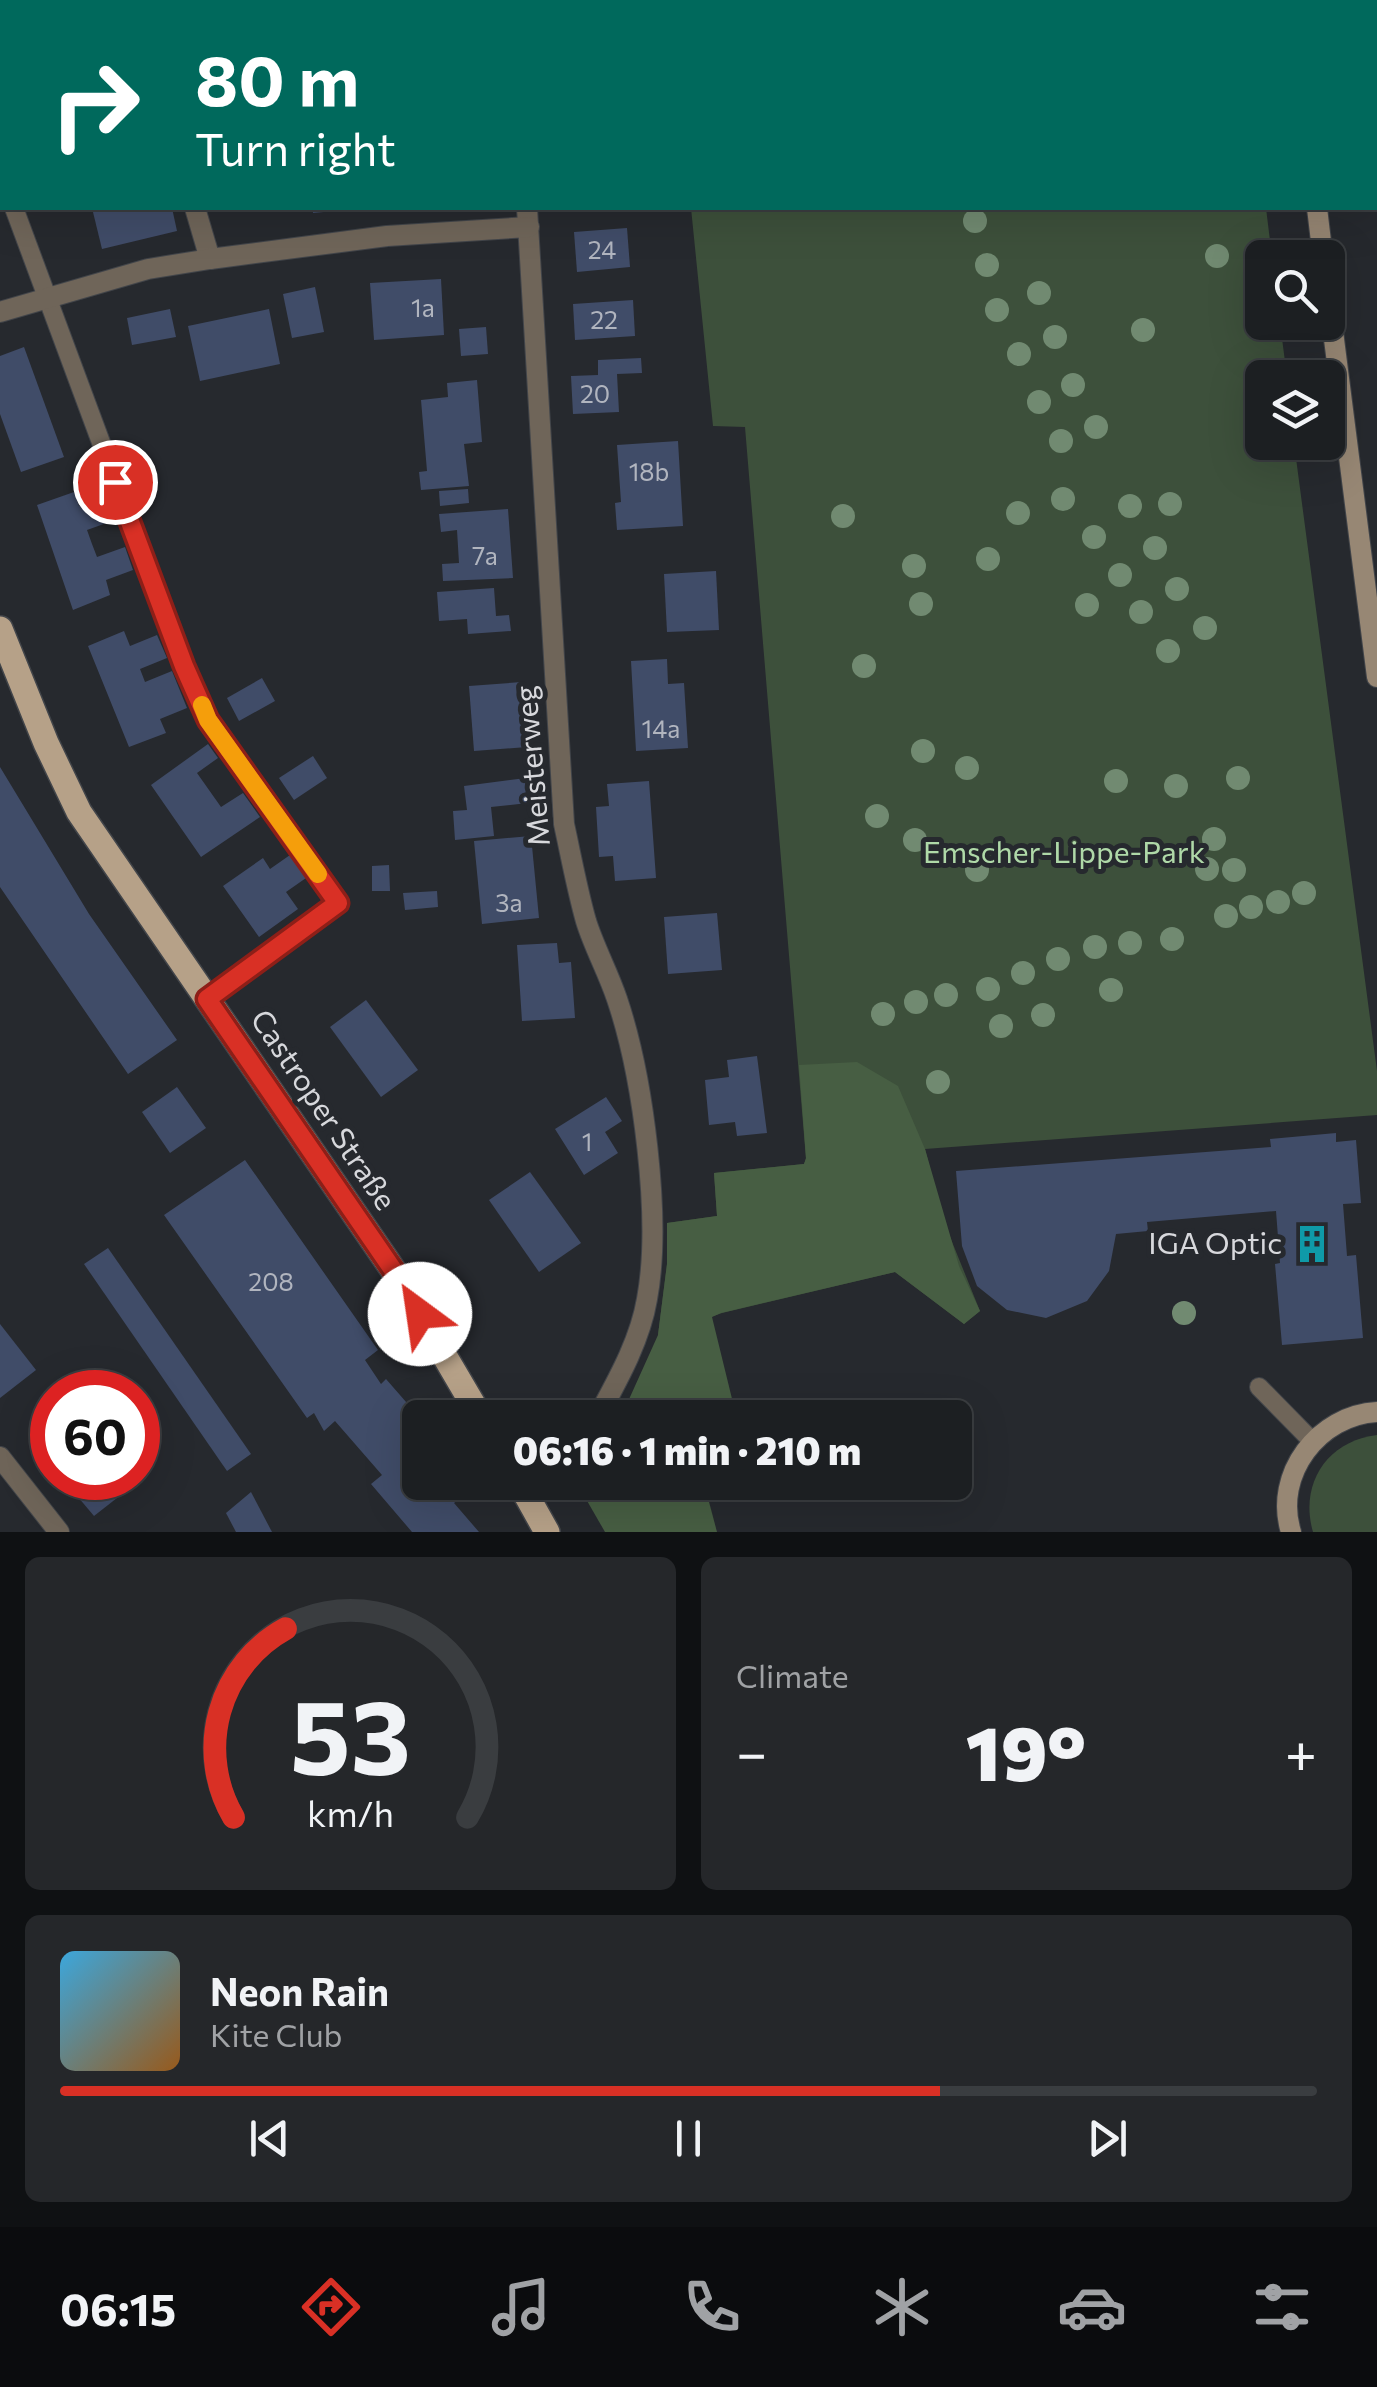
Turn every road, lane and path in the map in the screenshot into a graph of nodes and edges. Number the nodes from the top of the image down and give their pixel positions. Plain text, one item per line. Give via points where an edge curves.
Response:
1 (15, 210) edge
2 (196, 210) edge
3 (1317, 210) edge
4 (528, 217) edge
5 (1321, 240) edge
6 (210, 259) junction
7 (46, 298) junction
8 (0, 312) edge
9 (1334, 340) edge
10 (0, 629) edge
11 (1374, 632) edge
12 (1377, 677) edge
13 (207, 999) junction
14 (1260, 1387) dead end
15 (470, 1400) edge
16 (607, 1400) edge
17 (1377, 1412) edge
18 (1312, 1441) junction
19 (0, 1457) edge
20 (530, 1500) edge
21 (58, 1532) edge
22 (547, 1532) edge
23 (1291, 1532) edge

1 - 7 lane
2 - 6 street
3 - 5 street
4 - 6 street
4 - 16 street, Meisterweg via 564,824 586,921 630,1046 654,1246 647,1303
6 - 7 street
7 - 8 street
7 - 13 lane via 208,720 338,903
9 - 11 street
10 - 13 main road, Castroper Straße via 79,812
11 - 12 street
13 - 15 main road, Castroper Straße via 400,1280
14 - 18 lane
17 - 18 street via 1335,1423
18 - 23 street via 1288,1492
19 - 21 street
20 - 22 main road

